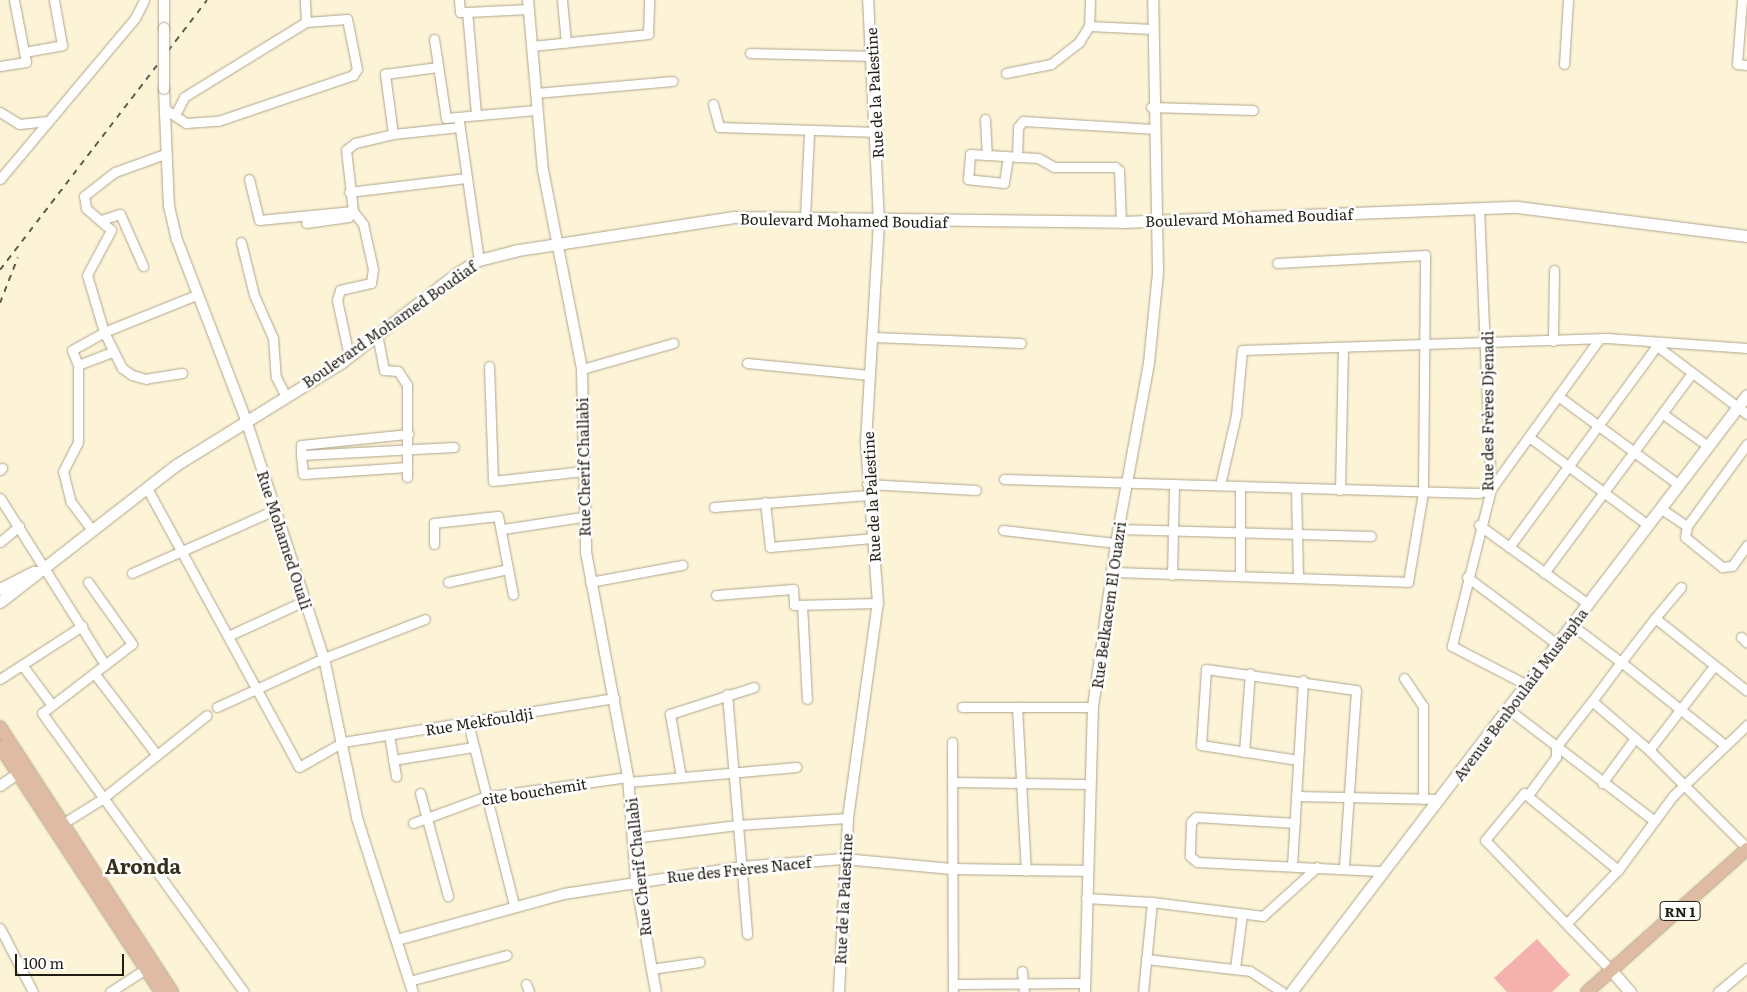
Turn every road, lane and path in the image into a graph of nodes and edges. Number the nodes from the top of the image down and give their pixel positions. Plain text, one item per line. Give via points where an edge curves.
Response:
1 (14, 0) edge
2 (54, 0) edge
3 (144, 0) edge
4 (164, 0) edge
5 (305, 0) edge
6 (459, 0) edge
7 (562, 0) edge
8 (649, 0) edge
9 (868, 0) edge
10 (1090, 0) edge
11 (1152, 0) edge
12 (1568, 0) edge
13 (1742, 0) edge
14 (528, 4) edge
15 (467, 12) junction
16 (306, 22) junction
17 (1089, 26) junction
18 (1152, 30) junction
19 (434, 39) dead end
20 (566, 43) junction
21 (532, 46) junction
22 (24, 52) junction
23 (750, 54) dead end
24 (874, 56) junction
25 (1564, 64) dead end
26 (1747, 65) edge
27 (0, 66) edge
28 (438, 67) junction
29 (1006, 73) dead end
30 (672, 81) dead end
31 (536, 92) junction
32 (713, 104) dead end
33 (1151, 107) junction
34 (165, 109) junction
35 (536, 110) junction
36 (1253, 110) dead end
37 (0, 112) edge
38 (476, 114) junction
39 (175, 115) junction
40 (458, 116) junction
41 (985, 119) dead end
42 (46, 121) junction
43 (460, 127) junction
44 (1152, 129) junction
45 (809, 132) junction
46 (878, 132) junction
47 (393, 134) junction
48 (165, 154) junction
49 (987, 155) junction
50 (1013, 157) junction
51 (466, 178) junction
52 (0, 179) edge
53 (249, 179) dead end
54 (349, 192) junction
55 (1479, 208) junction
56 (355, 213) junction
57 (805, 216) junction
58 (102, 220) junction
59 (1157, 221) junction
60 (879, 222) junction
61 (1121, 222) junction
62 (306, 223) dead end
63 (1747, 236) edge
64 (241, 242) dead end
65 (559, 245) junction
66 (479, 260) junction
67 (1277, 263) dead end
68 (144, 266) dead end
69 (1554, 270) dead end
70 (196, 295) junction
71 (104, 332) junction
72 (377, 334) junction
73 (874, 337) junction
74 (1600, 338) junction
75 (1553, 341) junction
76 (673, 343) dead end
77 (1021, 343) dead end
78 (1487, 344) junction
79 (1654, 344) junction
80 (1427, 346) junction
81 (1343, 348) junction
82 (1747, 348) edge
83 (112, 352) junction
84 (349, 356) junction
85 (747, 363) dead end
86 (78, 365) junction
87 (489, 366) dead end
88 (582, 369) junction
89 (182, 373) dead end
90 (1692, 373) junction
91 (869, 375) junction
92 (1747, 395) edge
93 (286, 396) junction
94 (1558, 396) junction
95 (1743, 410) edge
96 (1664, 414) junction
97 (246, 420) junction
98 (1600, 426) junction
99 (408, 434) junction
100 (1529, 437) junction
101 (1747, 444) edge
102 (1708, 446) junction
103 (407, 447) junction
104 (454, 447) dead end
105 (1635, 452) junction
106 (301, 455) junction
107 (1569, 466) junction
108 (407, 467) junction
109 (583, 471) junction
110 (407, 477) dead end
111 (1004, 479) dead end
112 (1127, 481) junction
113 (867, 484) junction
114 (1174, 484) junction
115 (1679, 485) junction
116 (1220, 486) junction
117 (1240, 486) junction
118 (1296, 489) junction
119 (1490, 489) junction
120 (148, 490) junction
121 (976, 490) dead end
122 (1340, 490) junction
123 (1423, 492) junction
124 (1605, 492) junction
125 (869, 496) junction
126 (0, 498) edge
127 (765, 502) junction
128 (714, 507) dead end
129 (1660, 508) junction
130 (276, 509) junction
131 (582, 517) junction
132 (1479, 525) junction
133 (1648, 525) junction
134 (19, 526) junction
135 (1687, 526) junction
136 (1119, 528) junction
137 (503, 529) junction
138 (92, 530) junction
139 (1003, 530) dead end
140 (1173, 532) junction
141 (1240, 533) junction
142 (1297, 533) junction
143 (1371, 536) dead end
144 (872, 538) junction
145 (0, 542) edge
146 (1116, 543) junction
147 (434, 544) dead end
148 (1747, 545) edge
149 (1509, 547) junction
150 (182, 549) junction
151 (682, 565) dead end
152 (44, 567) junction
153 (508, 569) junction
154 (1112, 572) junction
155 (132, 573) dead end
156 (1544, 573) junction
157 (1172, 575) junction
158 (1240, 576) junction
159 (1298, 577) junction
160 (1467, 577) junction
161 (88, 582) dead end
162 (448, 582) dead end
163 (590, 582) junction
164 (1681, 587) dead end
165 (0, 589) edge
166 (513, 595) dead end
167 (716, 595) dead end
168 (304, 601) junction
169 (0, 602) edge
170 (878, 603) junction
171 (1588, 604) junction
172 (802, 605) junction
173 (1655, 618) junction
174 (425, 619) dead end
175 (1572, 625) junction
176 (82, 626) junction
177 (228, 636) junction
178 (1558, 644) junction
179 (324, 658) junction
180 (1621, 662) junction
181 (22, 665) junction
182 (105, 665) junction
183 (1714, 666) junction
184 (94, 673) junction
185 (1250, 673) junction
186 (1404, 678) dead end
187 (0, 679) edge
188 (1303, 680) junction
189 (1526, 685) junction
190 (754, 687) dead end
191 (256, 689) junction
192 (1747, 691) edge
193 (727, 694) junction
194 (614, 698) junction
195 (807, 699) dead end
196 (1592, 701) junction
197 (52, 705) junction
198 (962, 707) dead end
199 (1093, 707) junction
200 (217, 708) dead end
201 (1017, 708) junction
202 (1508, 709) junction
203 (1680, 709) junction
204 (207, 715) dead end
205 (468, 723) junction
206 (1747, 725) edge
207 (0, 727) edge
208 (389, 735) junction
209 (1635, 738) junction
210 (343, 742) junction
211 (952, 742) dead end
212 (1725, 745) junction
213 (0, 746) edge
214 (473, 747) junction
215 (1556, 747) junction
216 (1649, 750) junction
217 (1244, 752) junction
218 (157, 755) junction
219 (393, 760) junction
220 (1298, 760) junction
221 (796, 767) dead end
222 (731, 772) junction
223 (18, 774) junction
224 (396, 776) dead end
225 (681, 777) junction
226 (628, 780) junction
227 (952, 782) junction
228 (1018, 782) junction
229 (1602, 783) junction
230 (1088, 784) junction
231 (1685, 784) junction
232 (0, 786) edge
233 (420, 792) dead end
234 (1528, 795) junction
235 (1296, 796) junction
236 (484, 797) junction
237 (1350, 798) junction
238 (102, 799) junction
239 (1423, 799) junction
240 (1440, 799) junction
241 (428, 818) junction
242 (848, 818) junction
243 (1653, 820) junction
244 (413, 823) dead end
245 (1295, 823) junction
246 (737, 825) junction
247 (58, 826) junction
248 (633, 838) junction
249 (1747, 848) edge
250 (844, 859) junction
251 (1292, 866) junction
252 (740, 867) junction
253 (1316, 867) junction
254 (1344, 868) junction
255 (952, 869) junction
256 (1618, 870) junction
257 (1026, 871) junction
258 (1087, 871) junction
259 (1384, 871) junction
260 (636, 880) junction
261 (448, 896) dead end
262 (1086, 898) junction
263 (1152, 902) junction
264 (514, 905) junction
265 (1242, 914) junction
266 (1567, 923) junction
267 (0, 928) edge
268 (748, 934) dead end
269 (397, 940) junction
270 (507, 955) dead end
271 (1146, 959) junction
272 (699, 962) dead end
273 (150, 966) junction
274 (1235, 968) junction
275 (1747, 968) edge
276 (651, 969) junction
277 (1611, 970) junction
278 (1022, 971) dead end
279 (409, 981) junction
280 (1024, 987) edge
281 (953, 988) edge
282 (1085, 988) edge
283 (33, 992) edge
284 (110, 992) edge
285 (161, 992) edge
286 (172, 992) edge
287 (244, 992) edge
288 (413, 992) edge
289 (656, 992) edge
290 (839, 992) edge
291 (1143, 992) edge
292 (1282, 992) edge
293 (1291, 992) edge
294 (1587, 992) edge
295 (1630, 992) edge
296 (1719, 992) edge

1 - 22 street
2 - 22 street via 62,45
3 - 42 street via 134,18
4 - 34 street, Rue Mohamed Ouali, bridge
5 - 16 street
6 - 15 street via 460,12
7 - 20 street
8 - 20 street via 648,34
9 - 24 street, Rue de la Palestine
10 - 17 street
11 - 18 street, Rue Belkacem El Ouazri
12 - 25 street
13 - 26 street via 1737,64
14 - 15 street
14 - 21 street, Rue Cherif Challabi
15 - 38 street
16 - 39 street via 184,97
16 - 39 street via 347,19 357,68 353,75 218,121 186,123
17 - 18 street
17 - 29 street via 1079,42 1051,64
18 - 33 street, Rue Belkacem El Ouazri
19 - 28 street
20 - 21 street
21 - 31 street, Rue Cherif Challabi
22 - 27 street via 26,62
23 - 24 street
24 - 46 street, Rue de la Palestine
28 - 40 street via 446,118
28 - 47 street via 385,74
30 - 31 street
31 - 35 street, Rue Cherif Challabi
32 - 45 street via 717,127
33 - 36 street
33 - 44 street, Rue Belkacem El Ouazri
34 - 39 street
34 - 48 street, Rue Mohamed Ouali
35 - 38 street
35 - 65 street, Rue Cherif Challabi
37 - 42 street via 19,124
38 - 40 street
40 - 43 street
41 - 49 street
42 - 52 street
43 - 47 street
43 - 51 street
44 - 50 street via 1023,121 1018,127
44 - 59 street, Rue Belkacem El Ouazri
45 - 46 street
45 - 57 street
46 - 60 street, Rue de la Palestine
47 - 54 street via 355,142 346,150
48 - 58 street via 115,172 84,196 86,208
48 - 70 street, Rue Mohamed Ouali via 169,206
49 - 50 street
49 - 50 street via 968,154 969,180 1004,183
50 - 61 street via 1038,158 1054,167 1117,167
51 - 54 street
51 - 66 street
53 - 56 street via 259,220
54 - 56 street
55 - 59 main road, Boulevard Mohamed Boudiaf
55 - 63 main road, Boulevard Mohamed Boudiaf via 1557,209
55 - 78 street, Rue des Frères Djenadi
56 - 62 street
56 - 84 street via 372,269 371,284 340,290
57 - 60 main road, Boulevard Mohamed Boudiaf
57 - 65 main road, Boulevard Mohamed Boudiaf via 733,217
58 - 68 street via 120,214
58 - 71 street via 111,230 86,284
59 - 61 main road, Boulevard Mohamed Boudiaf
59 - 112 street, Rue Belkacem El Ouazri via 1158,273 1149,362
60 - 61 main road, Boulevard Mohamed Boudiaf
60 - 73 street, Rue de la Palestine
64 - 93 street via 254,295 273,338 276,377
65 - 66 main road, Boulevard Mohamed Boudiaf
65 - 88 street, Rue Cherif Challabi
66 - 72 main road, Boulevard Mohamed Boudiaf
67 - 80 street via 1425,255
69 - 75 street
70 - 71 street
70 - 97 street, Rue Mohamed Ouali
71 - 83 street
71 - 86 street via 72,350
72 - 84 main road, Boulevard Mohamed Boudiaf
72 - 99 street via 384,370 398,371 407,385
73 - 77 street
73 - 91 street, Rue de la Palestine
74 - 75 street
74 - 79 street
74 - 94 street
75 - 78 street
76 - 88 street
78 - 80 street
78 - 119 street, Rue des Frères Djenadi
79 - 82 street
79 - 90 street
79 - 98 street
80 - 81 street
80 - 123 street
81 - 116 street via 1242,350 1236,415
81 - 122 street
83 - 86 street
83 - 89 street via 122,368 146,379
84 - 93 main road, Boulevard Mohamed Boudiaf
85 - 91 street
86 - 138 street via 78,442 63,471 71,502
87 - 109 street via 493,481
88 - 109 street, Rue Cherif Challabi
90 - 95 street
90 - 96 street
91 - 113 street, Rue de la Palestine
92 - 95 main road, Avenue Benboulaid Mustapha
93 - 97 main road, Boulevard Mohamed Boudiaf
94 - 98 street
94 - 100 street
95 - 102 main road, Avenue Benboulaid Mustapha
96 - 102 street
96 - 105 street
97 - 120 main road, Boulevard Mohamed Boudiaf via 176,465
97 - 130 street, Rue Mohamed Ouali
98 - 105 street
98 - 107 street
99 - 103 street
99 - 106 street via 301,445
100 - 107 street
100 - 119 street
101 - 135 street
102 - 115 main road, Avenue Benboulaid Mustapha
103 - 104 street
103 - 106 street
103 - 108 street
105 - 115 street
105 - 124 street
106 - 108 street via 303,474
107 - 124 street
107 - 149 street
108 - 110 street
109 - 131 street, Rue Cherif Challabi
111 - 112 street
112 - 114 street
112 - 136 street, Rue Belkacem El Ouazri
113 - 121 street
113 - 125 street, Rue de la Palestine
114 - 116 street
114 - 140 street
115 - 129 main road, Avenue Benboulaid Mustapha
116 - 117 street
117 - 118 street
117 - 141 street
118 - 122 street
118 - 142 street
119 - 123 street
119 - 132 street, Rue des Frères Djenadi
120 - 138 main road, Boulevard Mohamed Boudiaf
120 - 150 street
122 - 123 street
123 - 159 street via 1408,582
124 - 133 street
124 - 156 street
125 - 127 street
125 - 144 street, Rue de la Palestine
126 - 134 street
127 - 128 street
127 - 144 street via 770,548
129 - 133 main road, Avenue Benboulaid Mustapha
129 - 135 street
130 - 150 street
130 - 168 street, Rue Mohamed Ouali
131 - 137 street
131 - 163 street, Rue Cherif Challabi
132 - 149 street
132 - 160 street, Rue des Frères Djenadi
133 - 171 main road, Avenue Benboulaid Mustapha
134 - 145 street
134 - 152 street
135 - 148 street via 1686,539 1720,566 1732,566
136 - 140 street
136 - 146 street, Rue Belkacem El Ouazri
137 - 147 street via 498,516 434,523
137 - 153 street
138 - 152 main road, Boulevard Mohamed Boudiaf
139 - 146 street
140 - 141 street
140 - 157 street
141 - 142 street
141 - 158 street
142 - 143 street
142 - 159 street
144 - 170 street, Rue de la Palestine
146 - 154 street, Rue Belkacem El Ouazri
149 - 156 street
150 - 155 street
150 - 177 street
151 - 163 street
152 - 165 main road
152 - 169 main road
152 - 176 street
153 - 162 street
153 - 166 street
154 - 157 street
154 - 199 street, Rue Belkacem El Ouazri
156 - 171 street
157 - 158 street
158 - 159 street
160 - 178 street
160 - 189 street, Rue des Frères Djenadi via 1452,646
161 - 182 street via 132,644
163 - 194 street, Rue Cherif Challabi
164 - 173 street
167 - 172 street via 793,589 794,605
168 - 177 street
168 - 179 street, Rue Mohamed Ouali
170 - 172 street
170 - 242 street, Rue de la Palestine
171 - 175 main road, Avenue Benboulaid Mustapha
172 - 195 street
173 - 180 street
173 - 183 street
174 - 179 street
175 - 178 main road, Avenue Benboulaid Mustapha
175 - 180 street
176 - 181 street
176 - 182 street
177 - 191 street
178 - 189 main road, Avenue Benboulaid Mustapha
179 - 191 street
179 - 210 street, Rue Mohamed Ouali
180 - 196 street
180 - 203 street
181 - 187 street
181 - 197 street
182 - 184 street
183 - 192 street
183 - 203 street
184 - 197 street
184 - 218 street
185 - 188 street
185 - 217 street
185 - 217 street via 1209,667 1203,675 1199,743
186 - 239 street via 1423,706
188 - 220 street
188 - 237 street via 1348,686 1357,693
189 - 202 main road, Avenue Benboulaid Mustapha
190 - 193 street
191 - 200 street
191 - 210 street via 299,767
193 - 222 street
193 - 225 street via 670,714
194 - 205 street, Rue Mekfouldji
194 - 226 street, Rue Cherif Challabi
196 - 209 street
196 - 215 street
197 - 238 street via 42,713
198 - 201 street
199 - 201 street
199 - 230 street, Rue Belkacem El Ouazri
201 - 228 street
202 - 215 street
202 - 240 main road, Avenue Benboulaid Mustapha
203 - 212 street
203 - 216 street
204 - 218 street
205 - 208 street, Rue Mekfouldji
205 - 214 street
206 - 212 street
207 - 247 main road
208 - 210 street, Rue Mekfouldji
208 - 219 street
209 - 216 street
209 - 229 street
210 - 269 street, Rue Mohamed Ouali via 357,818
211 - 227 street
212 - 231 street
213 - 223 main road
214 - 219 street
214 - 236 street
215 - 229 street
215 - 234 street via 1556,757
216 - 231 street
217 - 220 street
218 - 238 street
219 - 224 street
220 - 235 street
221 - 222 street, cite bouchemit
222 - 225 street, cite bouchemit
222 - 246 street
223 - 232 street
223 - 247 main road
225 - 226 street, cite bouchemit
226 - 236 street, cite bouchemit
226 - 248 street, Rue Cherif Challabi
227 - 228 street
227 - 255 street
228 - 230 street
228 - 257 street
229 - 243 street
230 - 258 street, Rue Belkacem El Ouazri
231 - 243 street
231 - 249 street
233 - 241 street
234 - 256 street
234 - 266 street via 1524,793 1512,805 1486,840
235 - 237 street
235 - 245 street
236 - 241 street, cite bouchemit
236 - 264 street
237 - 239 street
237 - 254 street
238 - 247 street
238 - 287 street
239 - 240 street
240 - 259 main road, Avenue Benboulaid Mustapha
241 - 244 street, cite bouchemit
241 - 261 street
242 - 246 street
242 - 250 street, Rue de la Palestine
243 - 256 street
245 - 251 street
245 - 251 street via 1199,817 1191,822 1190,856 1195,861
246 - 248 street
246 - 252 street
247 - 273 main road
248 - 260 street, Rue Cherif Challabi
249 - 277 main road, RN 1
250 - 252 street, Rue des Frères Nacef
250 - 255 street, Rue des Frères Nacef
250 - 290 street, Rue de la Palestine
251 - 253 street
252 - 260 street, Rue des Frères Nacef
252 - 268 street
253 - 254 street
253 - 265 street via 1268,913
254 - 259 street
255 - 257 street, Rue des Frères Nacef
255 - 281 street
256 - 266 street
257 - 258 street, Rue des Frères Nacef
258 - 262 street, Rue Belkacem El Ouazri
259 - 293 main road, Avenue Benboulaid Mustapha
260 - 264 street, Rue des Frères Nacef
260 - 276 street, Rue Cherif Challabi
262 - 263 street
262 - 282 street, Rue Belkacem El Ouazri
263 - 265 street
263 - 271 street
264 - 269 street, Rue des Frères Nacef
265 - 274 street
266 - 277 street
267 - 283 street
269 - 279 street, Rue Mohamed Ouali
270 - 279 street
271 - 274 street
271 - 291 street
272 - 276 street
273 - 284 street
273 - 285 main road
273 - 286 main road
274 - 292 street via 1260,975
275 - 296 street
276 - 289 street, Rue Cherif Challabi
277 - 294 main road, RN 1
277 - 295 main road
278 - 280 street
279 - 288 street, Rue Mohamed Ouali
280 - 281 street
280 - 282 street

